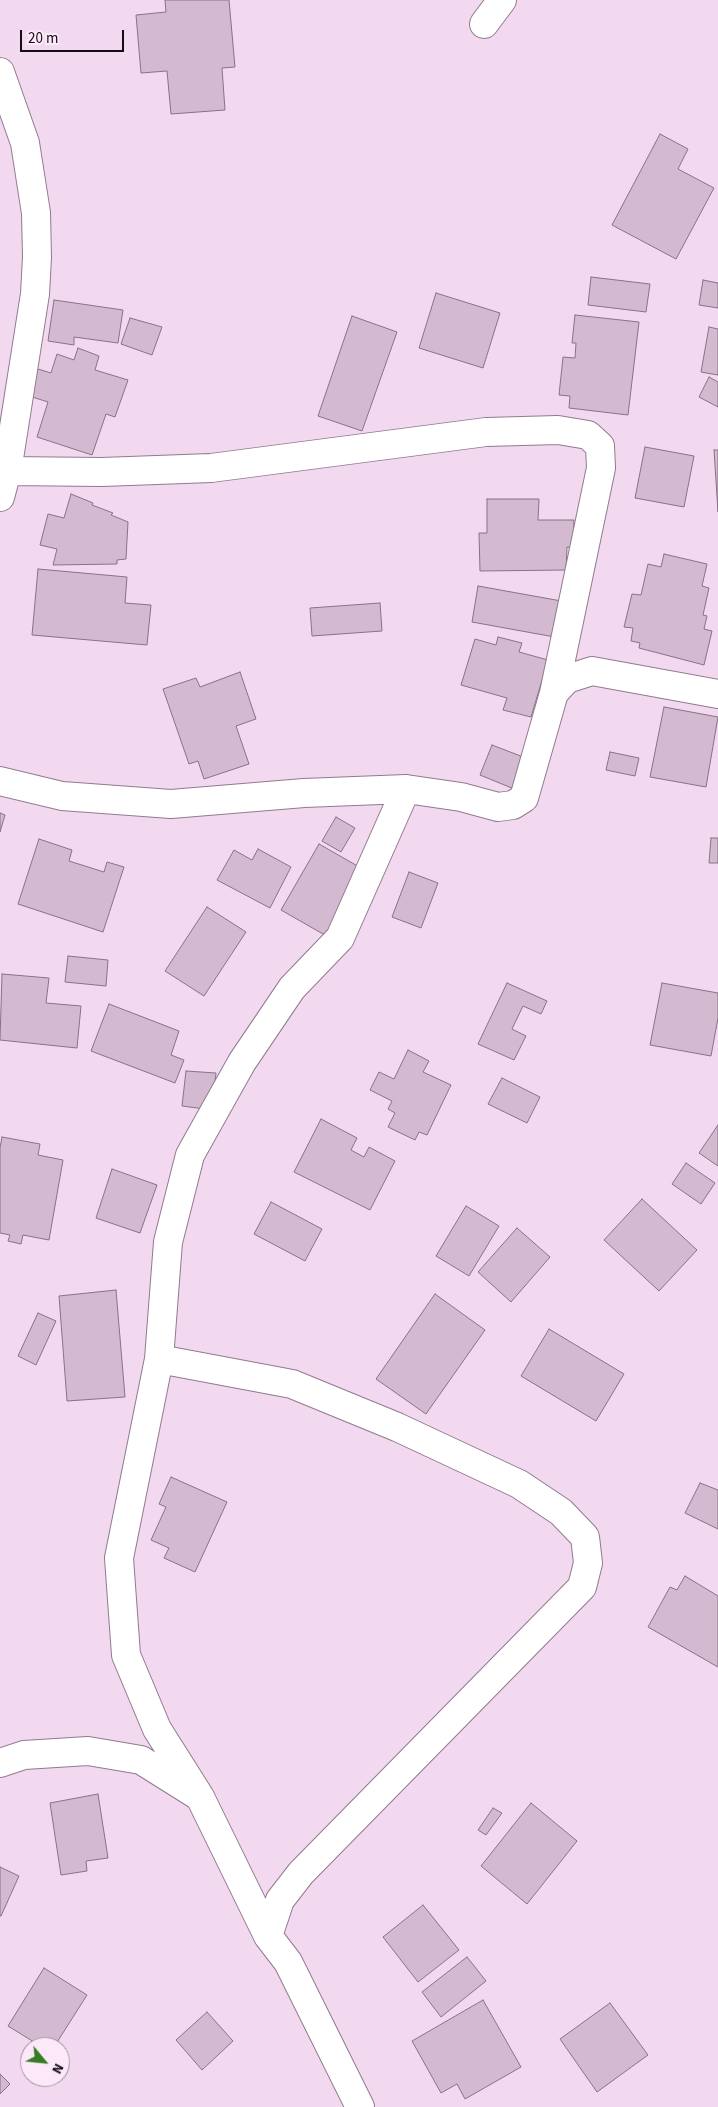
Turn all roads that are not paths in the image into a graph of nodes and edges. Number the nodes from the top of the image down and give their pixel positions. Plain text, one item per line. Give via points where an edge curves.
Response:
1 (502, 0) edge
2 (484, 24) dead end
3 (0, 72) edge
4 (7, 471) junction
5 (0, 497) edge
6 (554, 693) junction
7 (718, 694) edge
8 (0, 781) edge
9 (406, 789) junction
10 (159, 1359) junction
11 (0, 1763) edge
12 (200, 1796) junction
13 (268, 1936) junction
14 (360, 2107) edge

1 - 2 street
3 - 4 street via 25,143 36,212 37,257 35,294
4 - 5 street
4 - 6 street via 211,468 486,432 558,430 588,435 600,446 601,468
6 - 7 street via 567,679 592,671
6 - 9 street via 524,798 513,805 498,807 461,797
8 - 9 street via 62,796 171,804
9 - 10 street via 340,938 292,988 242,1062 190,1155 168,1242
10 - 12 street via 119,1558 126,1655 157,1729
10 - 13 street via 292,1384 397,1427 519,1484 561,1512 585,1538 588,1564 582,1587 301,1873 280,1900
11 - 12 street via 33,1754 88,1751 141,1760
12 - 13 street
13 - 14 street via 288,1962

